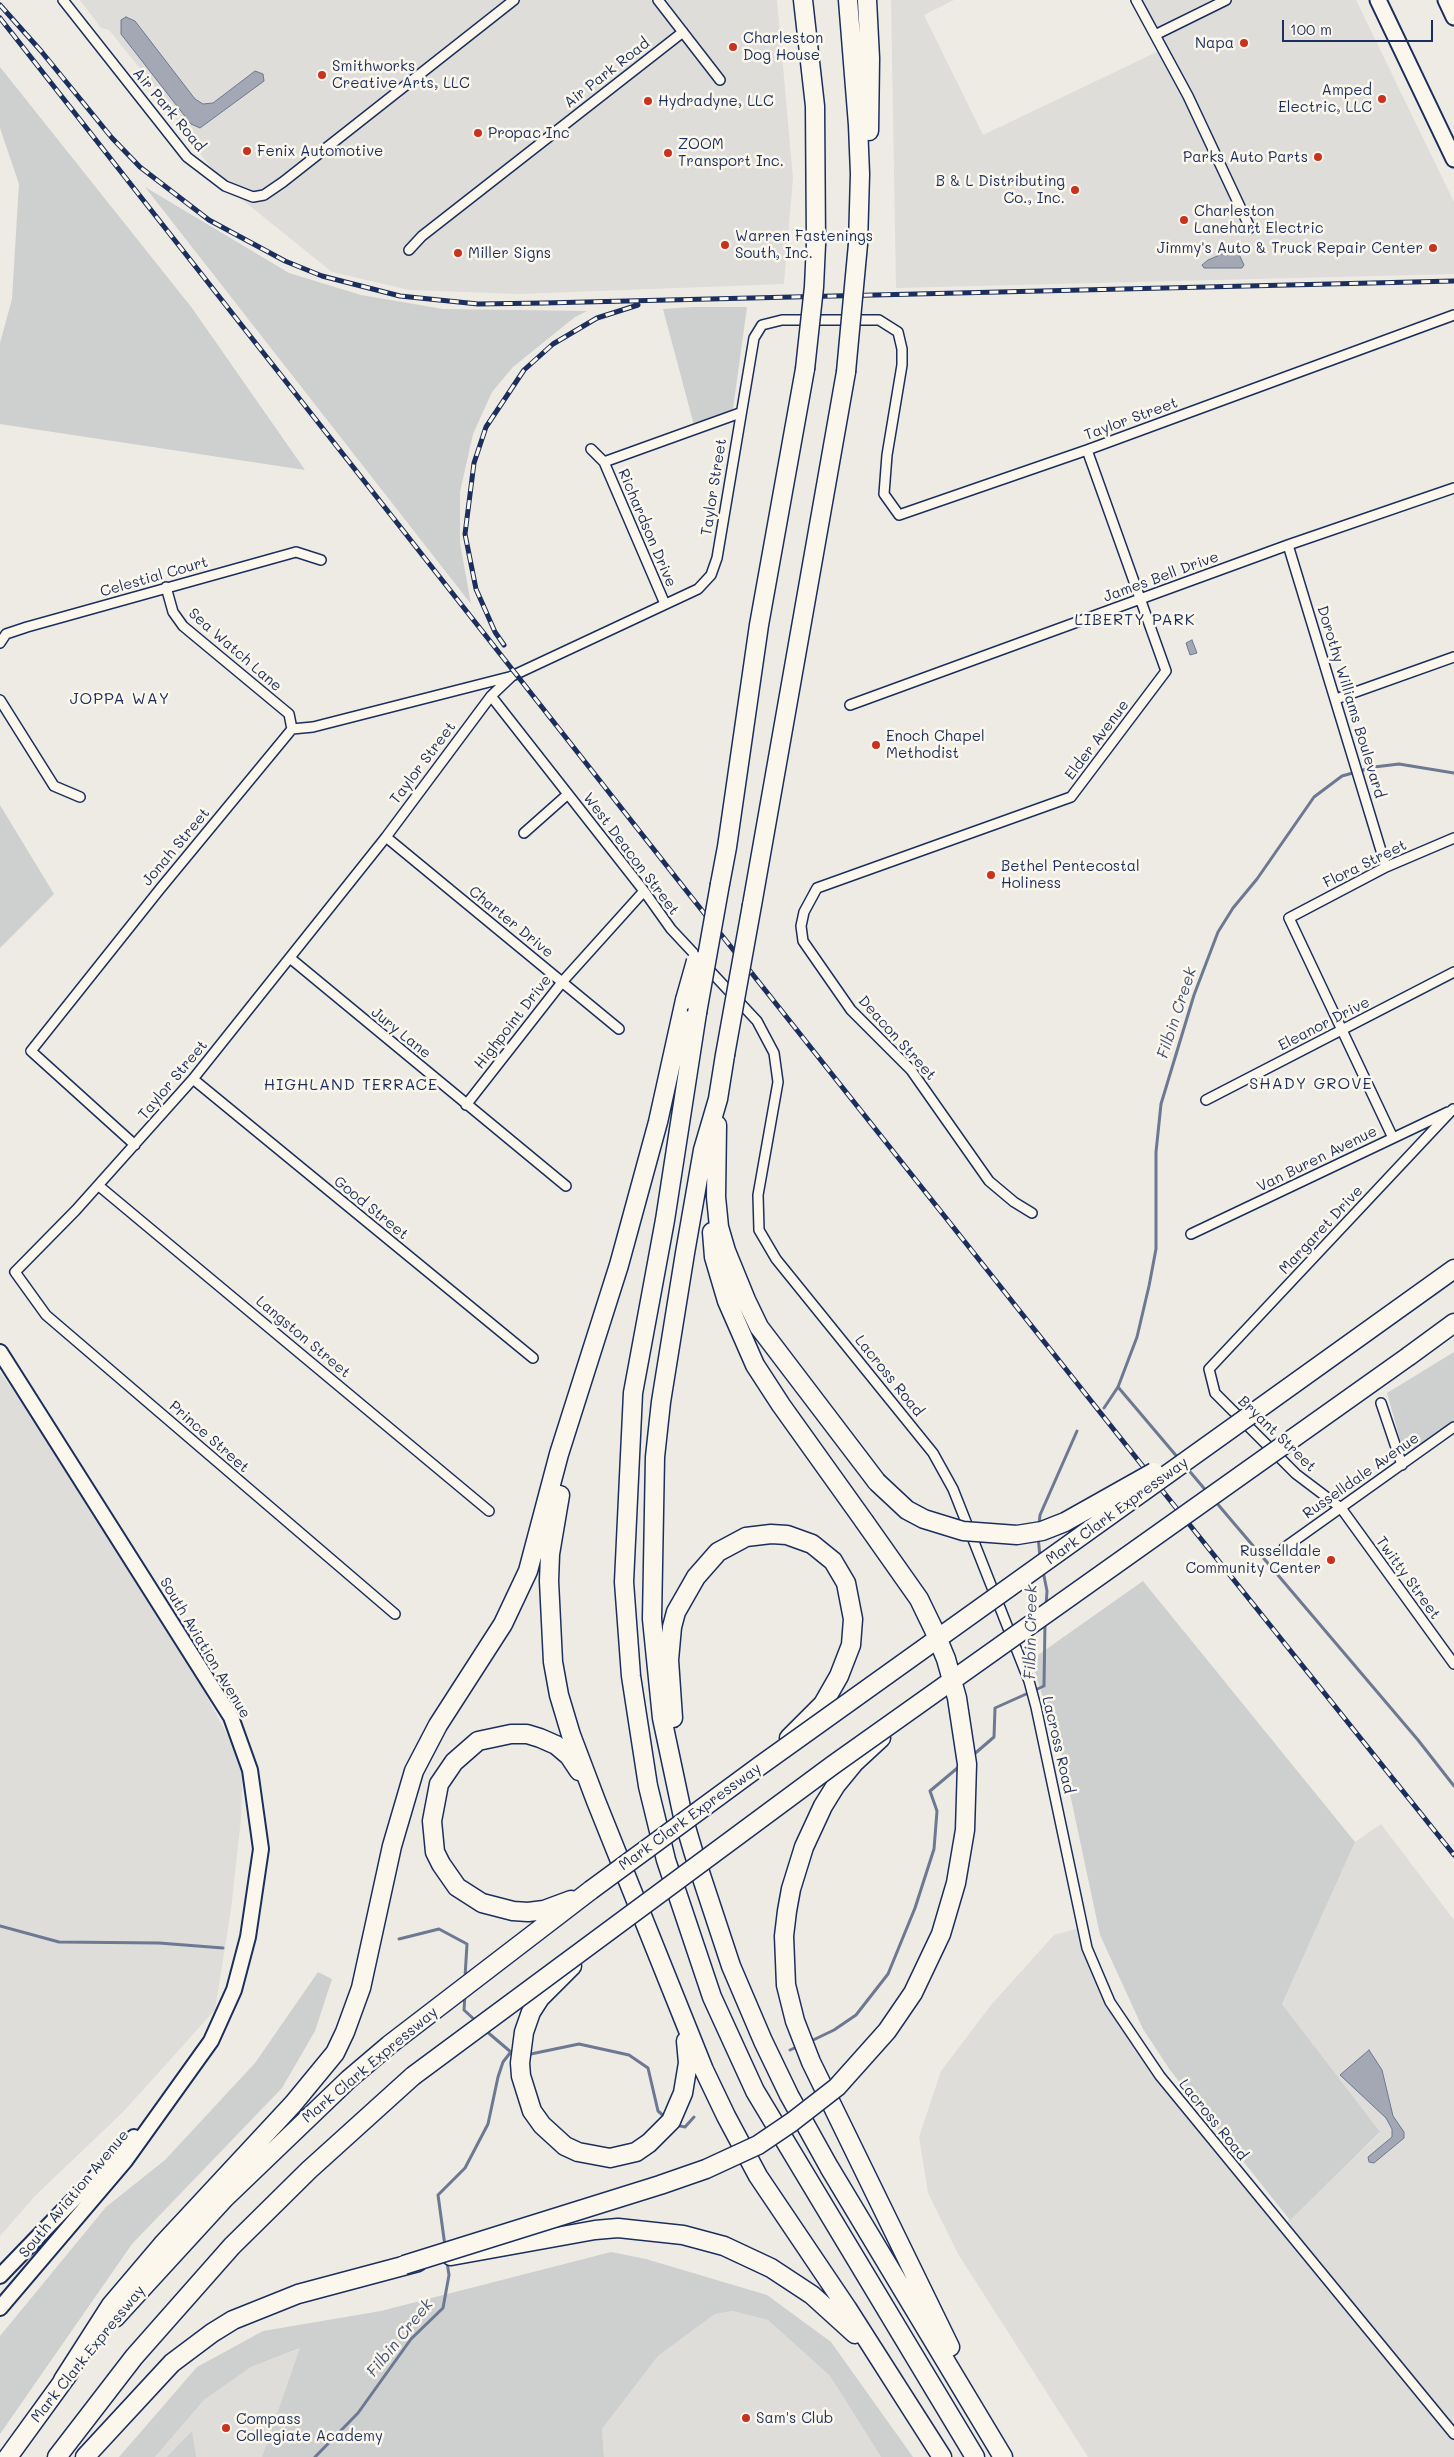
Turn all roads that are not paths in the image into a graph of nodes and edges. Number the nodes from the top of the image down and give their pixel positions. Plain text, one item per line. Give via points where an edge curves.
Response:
1 (63, 0) edge
2 (514, 0) edge
3 (658, 0) edge
4 (802, 0) edge
5 (848, 0) edge
6 (867, 0) edge
7 (1136, 0) edge
8 (1226, 0) edge
9 (1378, 0) edge
10 (1446, 0) edge
11 (1454, 18) edge
12 (683, 32) junction
13 (1155, 35) junction
14 (720, 80) dead end
15 (1454, 159) edge
16 (860, 174) junction
17 (1250, 228) dead end
18 (409, 250) dead end
19 (1454, 315) edge
20 (740, 413) junction
21 (591, 449) dead end
22 (1087, 450) junction
23 (604, 462) junction
24 (1454, 488) edge
25 (1288, 545) junction
26 (320, 560) dead end
27 (166, 587) junction
28 (1139, 600) junction
29 (665, 604) junction
30 (0, 643) edge
31 (1454, 657) edge
32 (512, 676) junction
33 (491, 696) junction
34 (1336, 699) junction
35 (0, 700) edge
36 (850, 705) dead end
37 (292, 729) junction
38 (568, 794) junction
39 (80, 798) dead end
40 (524, 833) dead end
41 (386, 837) junction
42 (1454, 838) edge
43 (1386, 867) junction
44 (817, 888) joint
45 (644, 891) junction
46 (290, 958) junction
47 (1454, 972) edge
48 (563, 981) junction
49 (691, 1006) junction
50 (757, 1021) joint
51 (619, 1029) dead end
52 (1342, 1031) junction
53 (193, 1079) junction
54 (718, 1099) junction
55 (1206, 1100) dead end
56 (466, 1105) junction
57 (1453, 1109) edge
58 (1392, 1138) junction
59 (717, 1143) junction
60 (135, 1145) junction
61 (99, 1186) junction
62 (566, 1186) dead end
63 (1032, 1213) dead end
64 (1191, 1234) dead end
65 (1454, 1264) edge
66 (1454, 1269) edge
67 (15, 1272) joint
68 (1429, 1286) junction
69 (1454, 1323) edge
70 (1454, 1330) edge
71 (0, 1352) edge
72 (1409, 1356) junction
73 (533, 1358) dead end
74 (1209, 1370) joint
75 (578, 1399) junction
76 (1381, 1403) dead end
77 (1253, 1413) junction
78 (1454, 1427) edge
79 (1402, 1464) junction
80 (1340, 1508) junction
81 (489, 1510) dead end
82 (1284, 1548) dead end
83 (394, 1614) dead end
84 (1454, 1664) edge
85 (909, 1713) junction
86 (761, 1765) junction
87 (676, 1786) junction
88 (596, 1802) junction
89 (591, 1890) junction
90 (618, 1923) junction
91 (680, 2011) junction
92 (171, 2099) junction
93 (404, 2264) junction
94 (0, 2276) edge
95 (0, 2308) edge
96 (882, 2364) junction
97 (62, 2380) junction
98 (1454, 2434) edge
99 (1002, 2455) edge
100 (8, 2457) edge
101 (57, 2457) edge
102 (85, 2457) edge
103 (942, 2457) edge
104 (975, 2457) edge

1 - 2 street, Air Park Road via 187,157 225,186 253,196 264,195 283,182
3 - 12 street
4 - 49 highway, bridge via 815,106 816,244 805,369 759,625 727,847
5 - 16 highway
6 - 16 highway via 869,123
7 - 13 street
8 - 13 street
9 - 15 main road
10 - 11 main road
12 - 14 street
12 - 18 street, Air Park Road via 422,236
13 - 17 street via 1188,96
16 - 54 highway, bridge via 858,244 846,372
19 - 22 street, Taylor Street
20 - 22 street, Taylor Street via 754,338 762,324 782,320 879,320 898,332 902,349 884,494 900,515
20 - 23 street, Richardson Drive
20 - 29 street, Taylor Street via 717,558 710,575 698,589
21 - 23 street, Richardson Drive
22 - 28 street, Elder Avenue
23 - 29 street, Richardson Drive
24 - 25 street, James Bell Drive
25 - 28 street, James Bell Drive
25 - 34 street, Dorothy Williams Boulevard
26 - 27 street, Celestial Court via 296,552
27 - 30 street, Celestial Court via 6,634
27 - 37 street, Sea Watch Lane via 174,612 183,626 289,714
28 - 36 street, James Bell Drive
28 - 44 street, Elder Avenue via 1166,671 1071,797
29 - 32 street, Taylor Street
31 - 34 street
32 - 33 street, Taylor Street
32 - 37 street via 313,727
33 - 38 street, West Deacon Street
33 - 41 street, Taylor Street
34 - 43 street, Dorothy Williams Boulevard
35 - 39 street via 54,786
37 - 60 street, Jonah Street via 30,1051
38 - 40 street
38 - 45 street, West Deacon Street
41 - 46 street, Taylor Street
41 - 48 street, Charter Drive
42 - 43 street, Flora Street
43 - 52 street, Flora Street via 1289,918
44 - 63 street, Deacon Street via 804,912 801,926 803,941 851,1010 911,1070 989,1181
45 - 48 street, Highpoint Drive
45 - 50 street, West Deacon Street via 671,930
46 - 53 street, Taylor Street
46 - 56 street, Jury Lane
47 - 52 street, Eleanor Drive
48 - 51 street, Charter Drive
48 - 56 street, Highpoint Drive
49 - 75 highway
49 - 104 highway via 665,1220 633,1393 624,1582 631,1676 648,1786 666,1860 712,1997 751,2082
50 - 98 street, Lacross Road via 774,1053 778,1082 758,1195 759,1230 775,1257 933,1452 953,1489 1029,1681 1087,1948 1110,2002 1160,2076
52 - 55 street, Eleanor Drive
52 - 58 street
53 - 60 street, Taylor Street
53 - 73 street, Good Street
54 - 59 highway
54 - 87 highway via 703,1150 686,1244 655,1457 652,1619 662,1718
56 - 62 street, Jury Lane
57 - 58 street, Van Buren Avenue
57 - 74 street, Margaret Drive
58 - 64 street, Van Buren Avenue
59 - 77 highway, bridge via 719,1227 726,1251 759,1326 877,1482 907,1510 945,1527 963,1531 999,1535 1034,1532 1089,1510
59 - 93 highway, bridge via 709,1210 714,1257 733,1320 770,1389 919,1599 946,1659 957,1698 967,1764 965,1830 956,1883 941,1934 913,1993 887,2031 837,2087 792,2122 758,2145 706,2169
60 - 61 street, Taylor Street
61 - 67 street, Taylor Street
61 - 81 street, Langston Street
65 - 68 highway
66 - 68 highway, Mark Clark Expressway
67 - 83 street, Prince Street via 46,1315
68 - 77 highway, Mark Clark Expressway
69 - 72 highway
70 - 72 highway
71 - 92 street, South Aviation Avenue via 231,1717 250,1770 262,1849 248,1937 234,1990 210,2041
72 - 85 highway, bridge
74 - 80 street, Bryant Street via 1215,1393 1296,1474
75 - 88 highway via 550,1554 550,1636 564,1711
75 - 97 highway via 559,1454 528,1570 516,1599 438,1725 414,1771 392,1846 361,1988 335,2053 111,2305
76 - 79 street
77 - 86 highway, Mark Clark Expressway, bridge
78 - 79 street, Russelldale Avenue
79 - 80 street, Russelldale Avenue
80 - 82 street, Russelldale Avenue
80 - 84 street, Twitty Street
85 - 90 highway, bridge via 832,1765
85 - 99 highway, bridge via 854,1763 836,1785 811,1828 796,1869 787,1911 786,1985 810,2062
86 - 87 highway, bridge via 823,1704 839,1676 853,1634 846,1583 821,1551 787,1535 746,1537 718,1552 689,1588 676,1612 669,1646
86 - 89 highway, Mark Clark Expressway, bridge
87 - 99 highway via 694,1854 731,1966 789,2095
88 - 89 highway via 568,1756 556,1745 527,1734 511,1734 478,1741 454,1762 439,1784 432,1821 435,1852 457,1887 482,1903 528,1912 544,1910
88 - 91 highway
89 - 97 highway, Mark Clark Expressway via 389,2045 306,2118 225,2198
90 - 91 highway, bridge via 540,1998 524,2032 521,2076 532,2111 542,2125 578,2152 610,2158 636,2152 650,2143 671,2121 684,2093 688,2063
90 - 101 highway, bridge via 414,2076 309,2170 232,2246 134,2357
91 - 96 highway via 715,2095 758,2176
92 - 94 street, South Aviation Avenue
92 - 95 street, South Aviation Avenue via 125,2161
93 - 96 highway, bridge via 575,2232 618,2228 683,2235 724,2246 765,2264 812,2295 848,2326
93 - 102 highway via 289,2297 252,2311 212,2333 172,2363
96 - 103 highway
97 - 100 highway, Mark Clark Expressway

